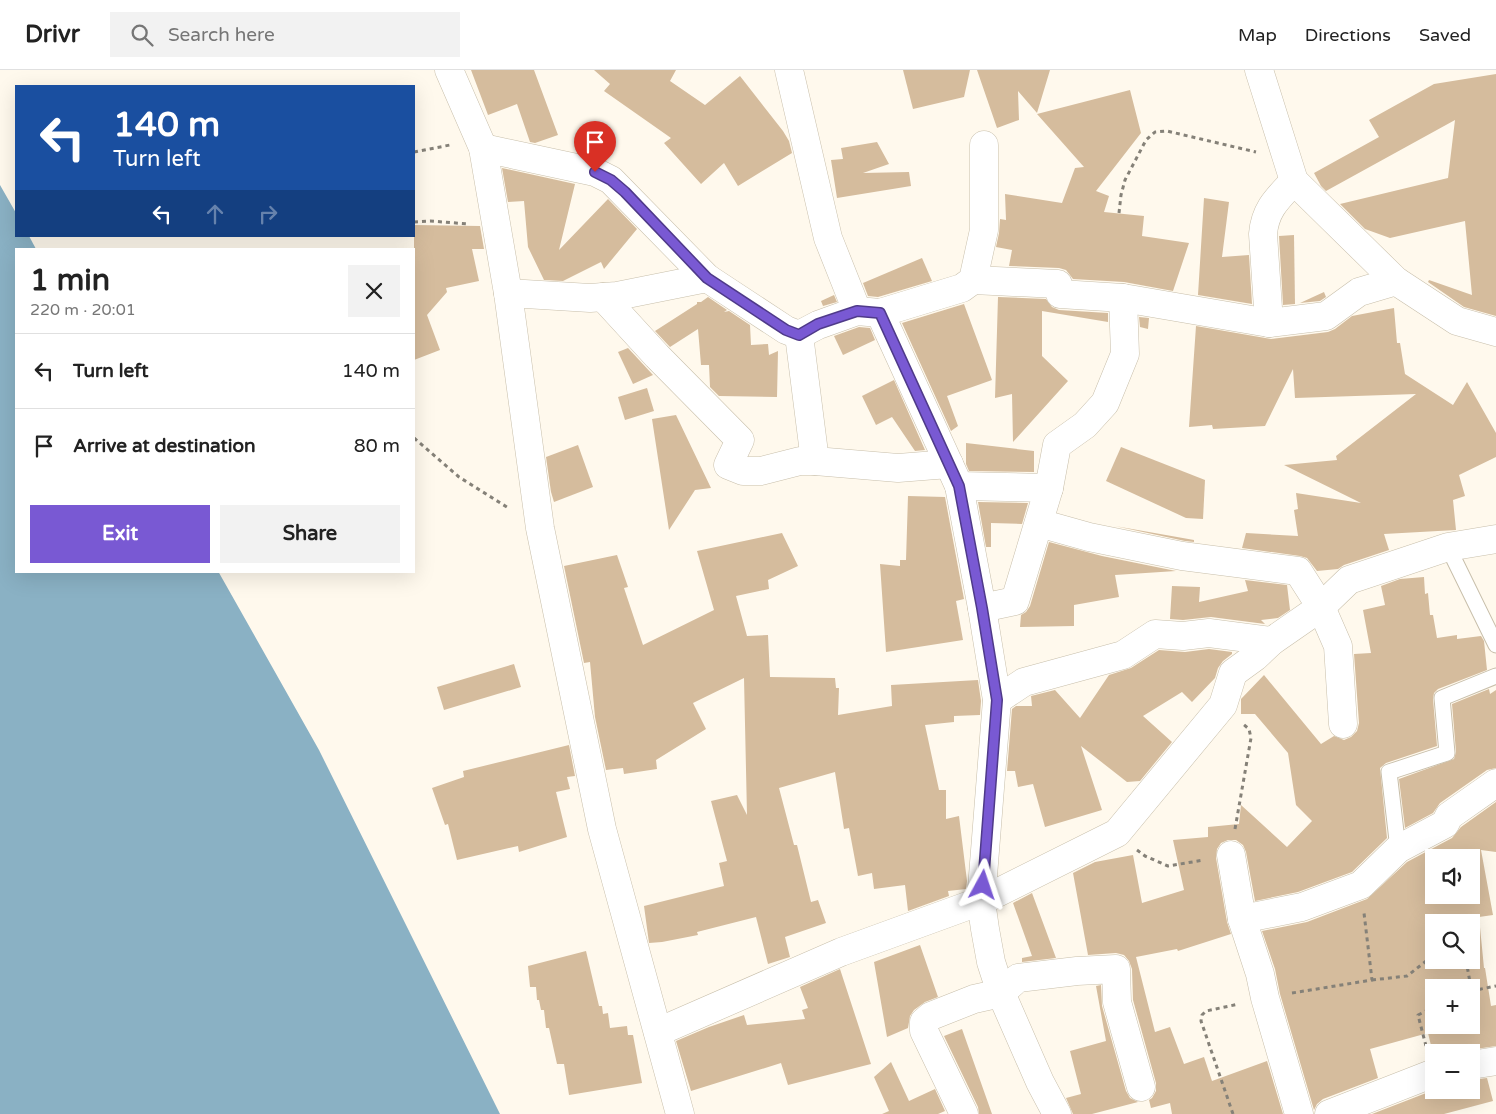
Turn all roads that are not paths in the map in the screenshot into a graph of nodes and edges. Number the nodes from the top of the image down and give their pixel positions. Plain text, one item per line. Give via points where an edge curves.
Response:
1 (449, 70) edge
2 (789, 70) edge
3 (1259, 70) edge
4 (984, 145) dead end
5 (483, 148) junction
6 (1291, 170) junction
7 (707, 278) junction
8 (973, 280) junction
9 (1396, 281) junction
10 (508, 293) junction
11 (603, 297) junction
12 (1123, 298) junction
13 (869, 312) junction
14 (1270, 323) junction
15 (1496, 332) edge
16 (799, 335) junction
17 (815, 460) junction
18 (954, 475) junction
19 (1050, 488) junction
20 (1038, 523) junction
21 (1496, 539) edge
22 (1448, 547) junction
23 (1321, 607) junction
24 (982, 608) junction
25 (1272, 641) junction
26 (1496, 645) edge
27 (1496, 676) edge
28 (997, 700) junction
29 (1344, 724) dead end
30 (1496, 783) edge
31 (1398, 849) junction
32 (1231, 855) road end
33 (981, 901) junction
34 (1242, 919) junction
35 (1001, 993) junction
36 (658, 1032) junction
37 (1425, 1066) edge
38 (1140, 1087) dead end
39 (680, 1114) edge
40 (964, 1114) edge
41 (1057, 1114) edge
42 (1299, 1114) edge
43 (1329, 1114) edge

1 - 5 street
2 - 13 street via 828,238
3 - 6 street
4 - 8 street via 984,230
5 - 7 street via 595,172 611,180
5 - 10 street
6 - 9 street
6 - 14 street via 1264,221
7 - 11 street
7 - 16 street via 786,330
8 - 12 street via 1058,284 1060,294
8 - 13 street via 962,288
9 - 14 street via 1359,292 1326,316
9 - 15 street via 1457,321
10 - 11 street
10 - 36 street via 540,528 602,829
11 - 17 street via 740,440 728,465 743,471 761,471
12 - 14 street
12 - 19 street via 1125,354 1105,403 1084,425 1057,444
13 - 16 street via 818,324
13 - 18 street
16 - 17 street
17 - 18 street
18 - 19 street
18 - 24 street
19 - 20 street
20 - 23 street via 1182,556 1298,571
20 - 24 street via 1015,601
21 - 22 street
22 - 23 street via 1349,580
22 - 26 lane
23 - 25 street
23 - 29 street via 1338,646
24 - 28 street
25 - 28 street via 1210,633 1183,636 1155,634 1123,654 1024,682
25 - 33 street via 1233,673 1223,705 1117,833
27 - 31 lane via 1442,698 1447,753 1389,772
28 - 33 street
30 - 31 street via 1449,816 1445,824
31 - 34 street via 1361,885 1302,907
32 - 34 street
33 - 35 street via 984,929
33 - 36 street via 841,952
34 - 42 street
35 - 38 street via 1018,978 1116,969 1117,1002
35 - 40 street via 974,999 931,1016 924,1022 924,1031
35 - 41 street
36 - 39 street
37 - 43 street

